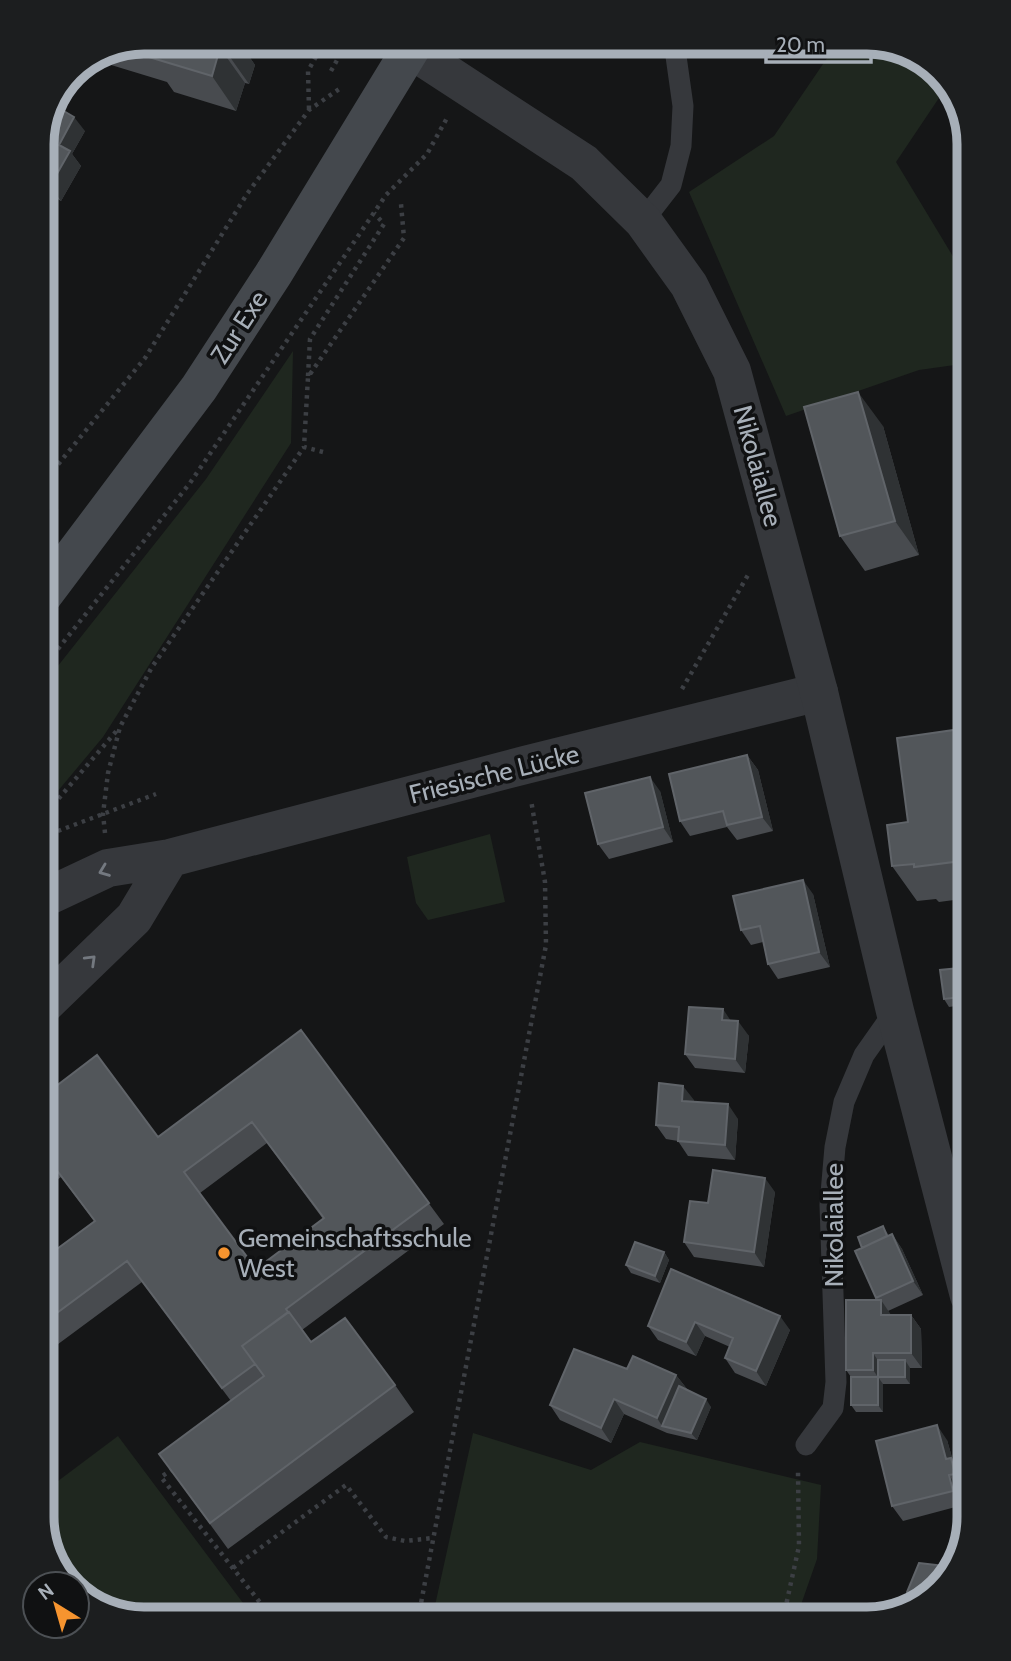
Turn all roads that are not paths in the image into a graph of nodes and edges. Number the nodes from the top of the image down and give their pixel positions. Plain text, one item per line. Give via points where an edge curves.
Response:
1 (408, 54) edge
2 (424, 54) edge
3 (676, 54) edge
4 (643, 221) junction
5 (54, 581) edge
6 (819, 692) junction
7 (170, 858) junction
8 (54, 893) edge
9 (54, 995) edge
10 (895, 1011) junction
11 (957, 1250) edge
12 (806, 1445) road end

1 - 5 main road, Zur Exe via 199,388
2 - 4 street, Nikolaiallee via 584,163
3 - 4 lane via 683,106 681,146 671,185
4 - 6 street, Nikolaiallee via 689,285 732,371
6 - 7 street, Friesische Lücke
6 - 10 street, Nikolaiallee
7 -> 8 street, Friesische Lücke via 108,868
9 -> 7 street via 134,918
10 - 11 street, Nikolaiallee
10 - 12 lane, Nikolaiallee via 864,1055 844,1101 830,1205 836,1382 833,1408

